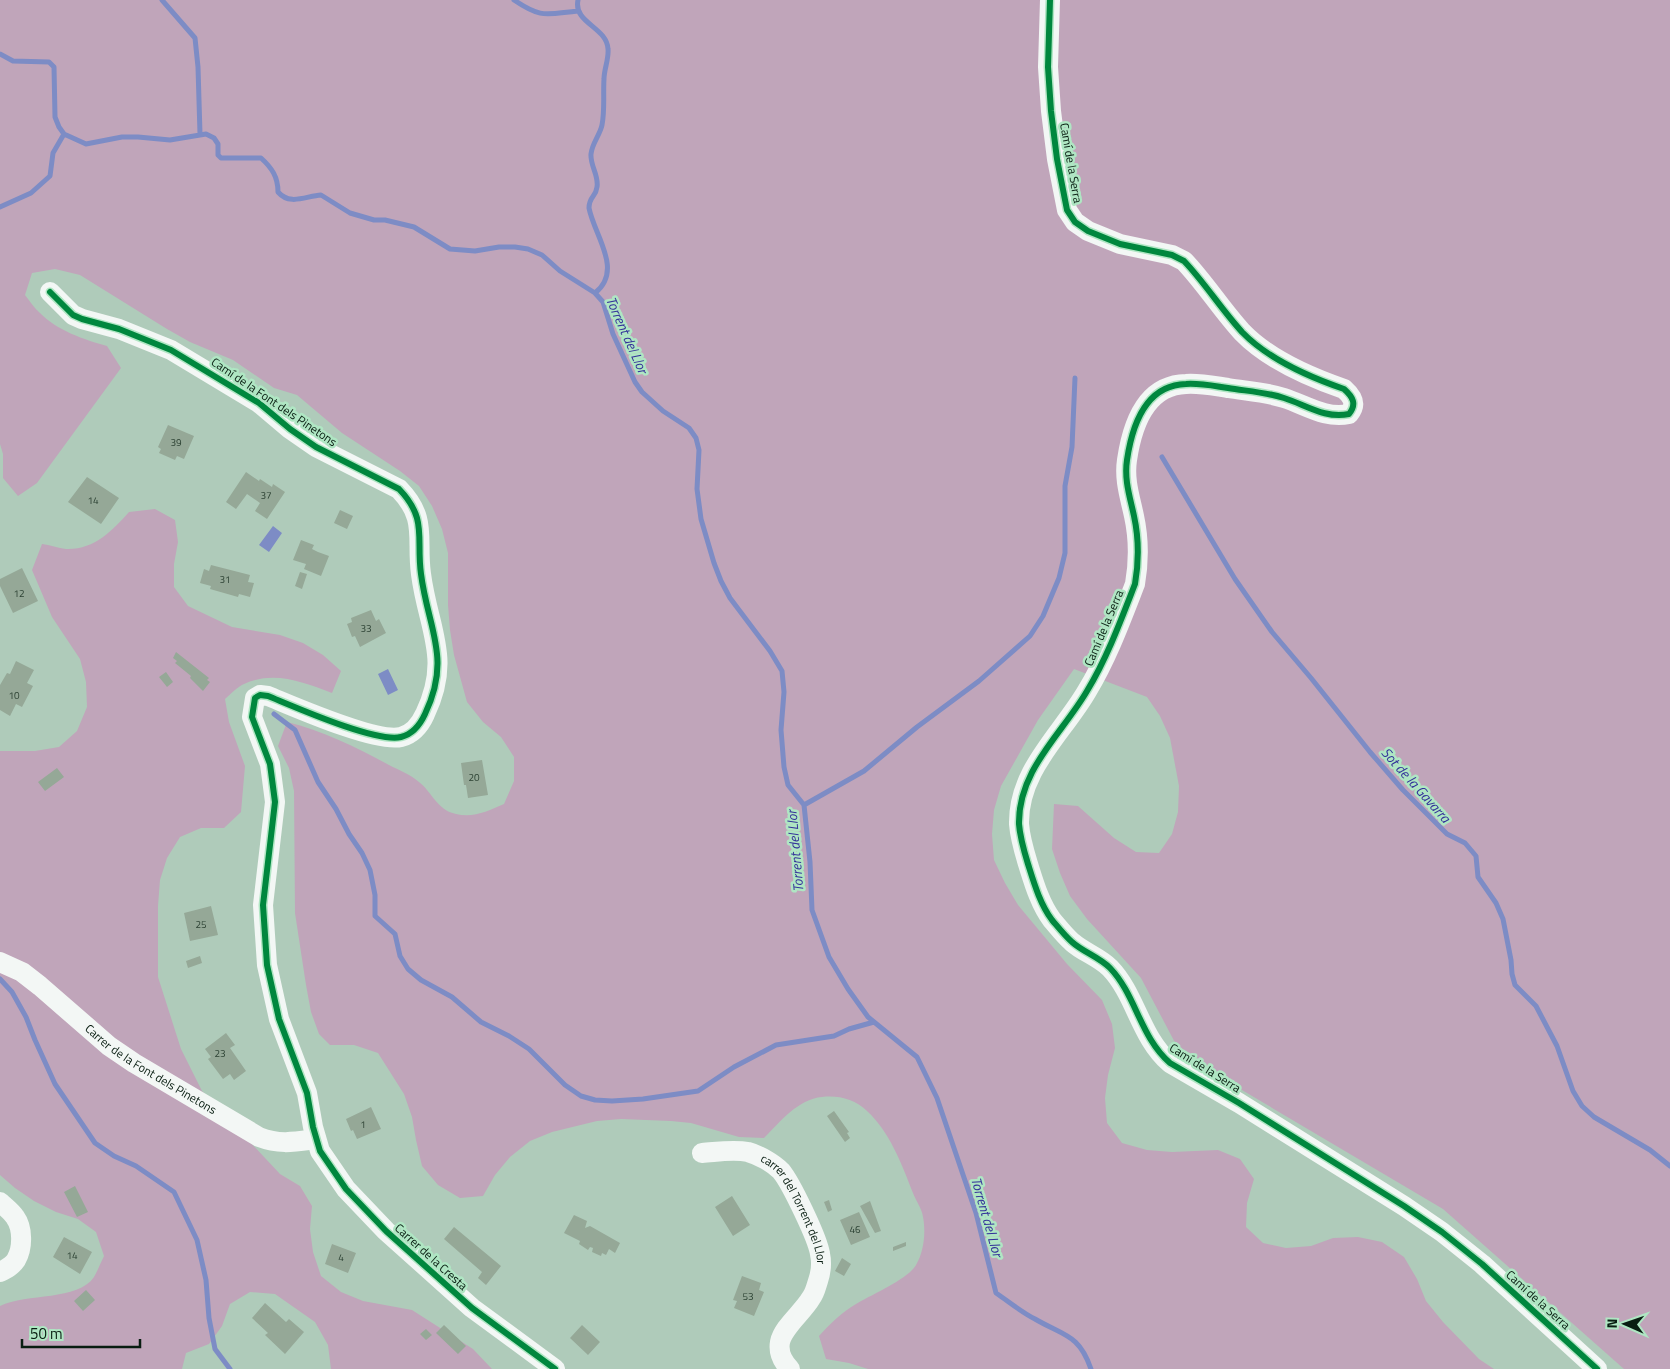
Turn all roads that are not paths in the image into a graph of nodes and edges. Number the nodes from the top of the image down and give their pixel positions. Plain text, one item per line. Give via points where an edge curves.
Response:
1 (1050, 0) edge
2 (50, 292) dead end
3 (0, 962) edge
4 (316, 1139) junction
5 (702, 1153) dead end
6 (0, 1202) edge
7 (0, 1272) edge
8 (555, 1369) edge
9 (790, 1369) edge
10 (1597, 1369) edge

1 - 10 street, Camí de la Serra via 1048,67 1051,111 1062,190 1067,210 1075,222 1120,244 1184,260 1243,333 1290,367 1344,389 1354,402 1349,414 1330,416 1269,394 1186,384 1160,391 1140,413 1126,462 1126,481 1138,545 1138,569 1095,678 1038,760 1025,789 1019,825 1033,880 1051,918 1072,943 1110,968 1152,1043 1165,1059 1442,1232 1482,1264
2 - 4 street, Camí de la Font dels Pinetons via 73,315 142,337 199,365 259,403 316,447 399,489 415,510 419,523 421,574 438,656 431,703 417,728 410,734 390,738 324,718 268,696 254,698 252,705 252,717 270,764 275,802 264,905 267,966 279,1019 307,1093
3 - 4 street, Carrer de la Font dels Pinetons via 22,972 116,1051 259,1137 283,1143
4 - 8 street, Carrer de la Cresta via 320,1151 346,1189 386,1231 472,1308
5 - 9 street, carrer del Torrent del Llor via 748,1152 781,1171 818,1243 821,1264 814,1292 781,1337 780,1354
6 - 7 street via 14,1216 21,1237 16,1259

